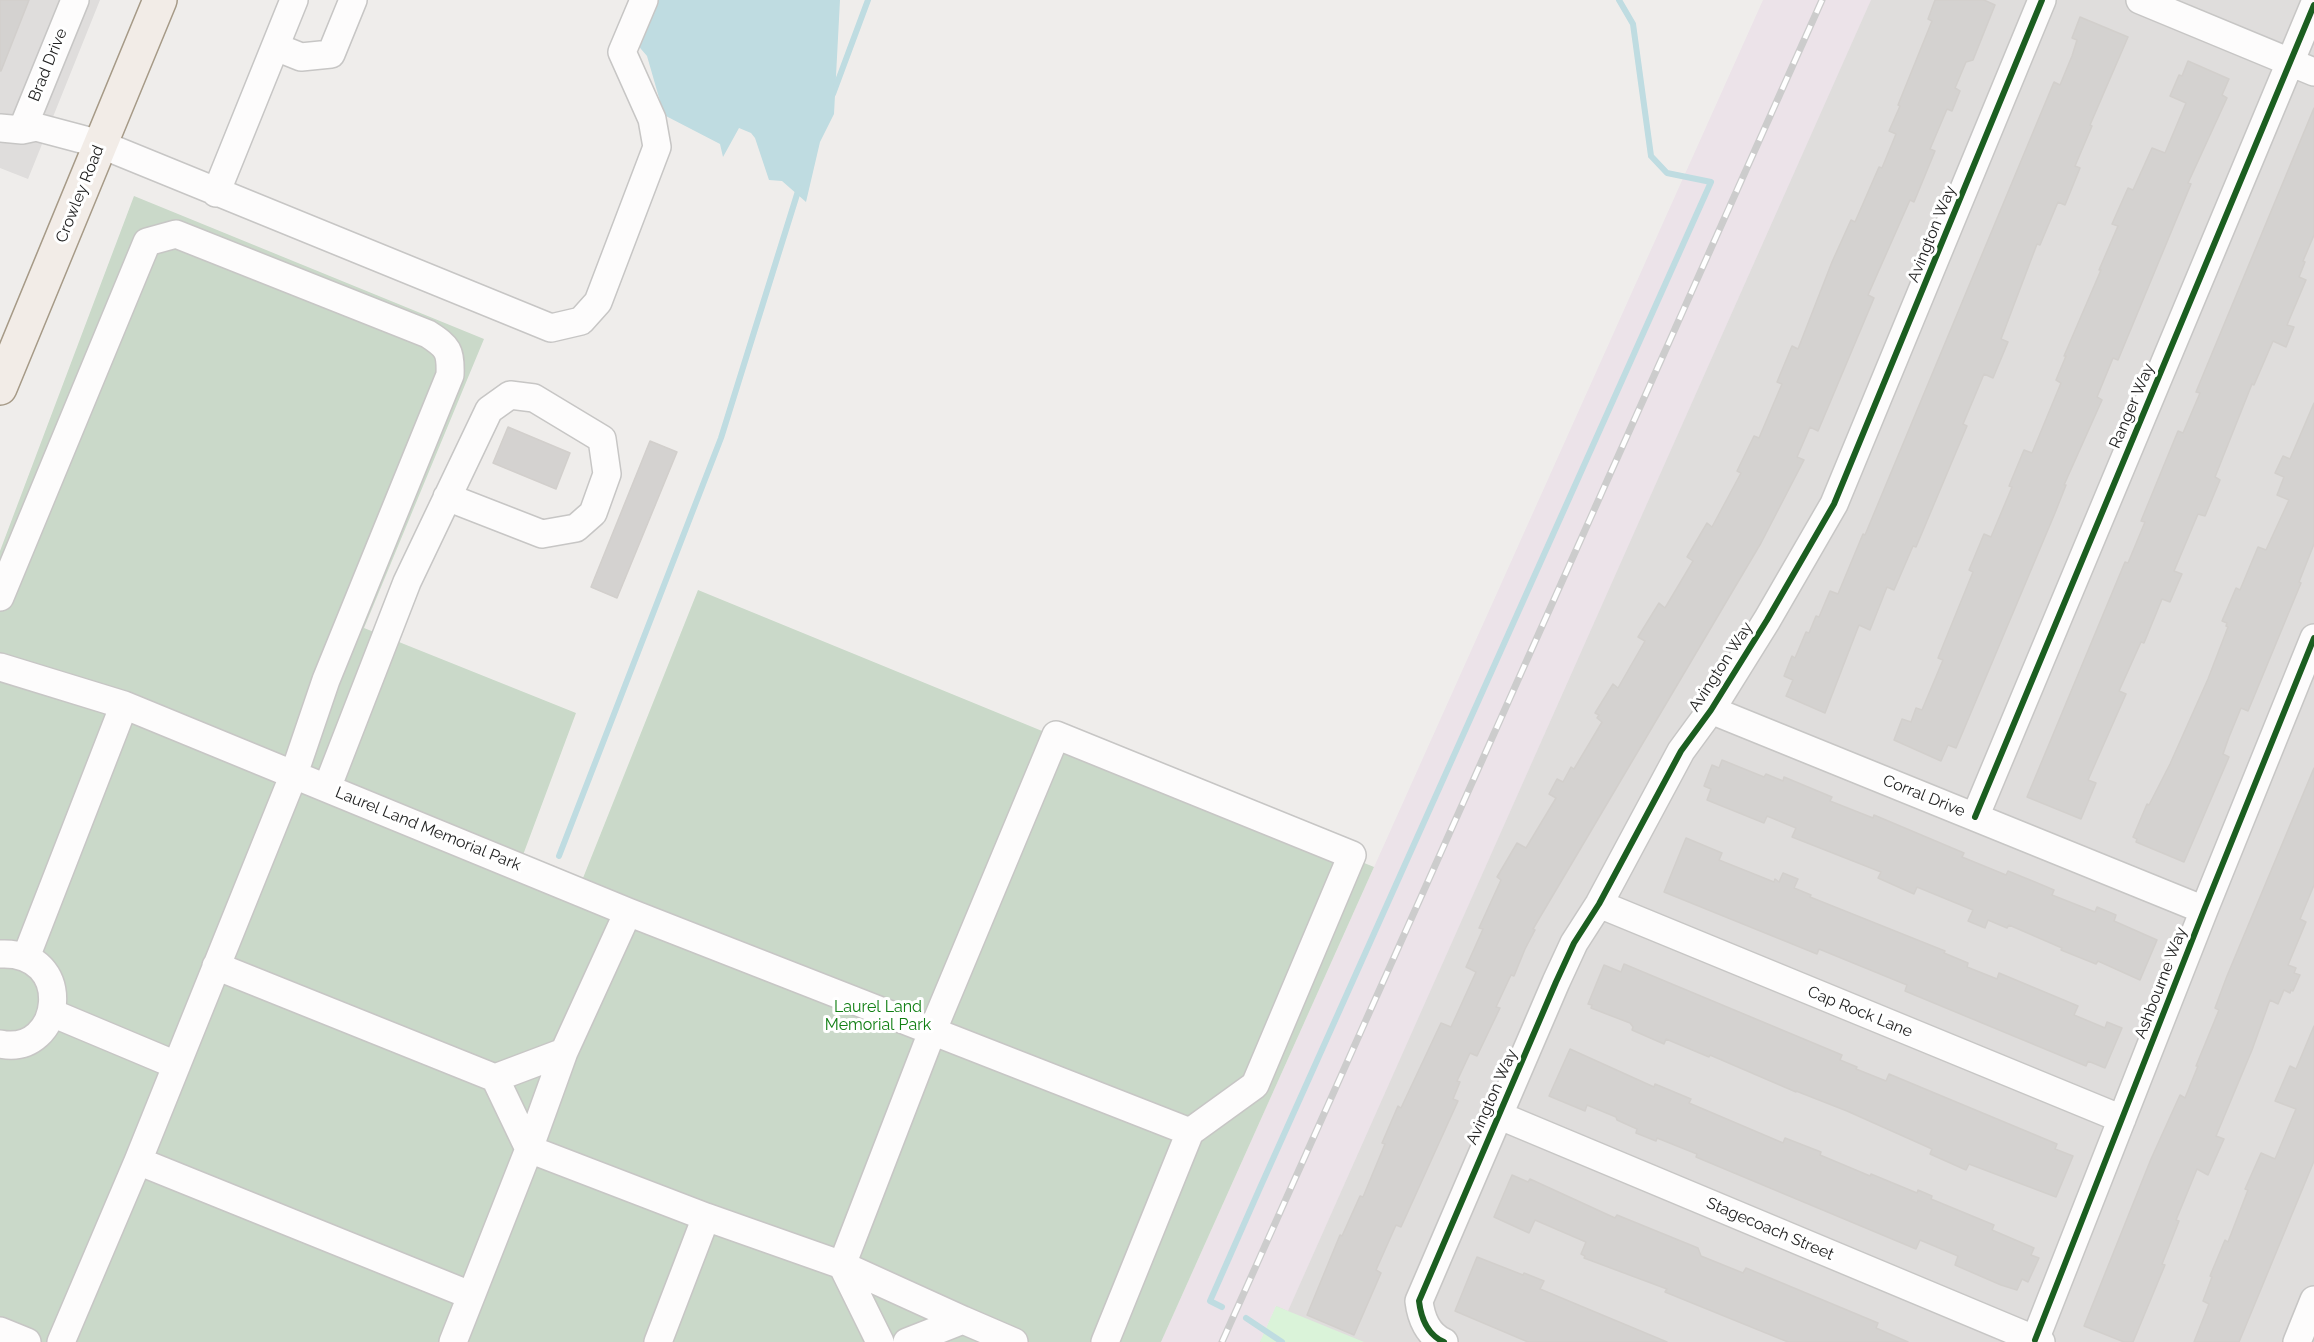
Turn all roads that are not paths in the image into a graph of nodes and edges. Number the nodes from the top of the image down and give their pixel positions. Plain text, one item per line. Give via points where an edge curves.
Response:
1 (75, 0) edge
2 (160, 0) edge
3 (294, 0) edge
4 (353, 0) edge
5 (644, 0) edge
6 (2042, 0) edge
7 (2140, 0) edge
8 (2314, 5) edge
9 (276, 47) junction
10 (2302, 67) edge
11 (11, 129) edge
12 (100, 144) junction
13 (216, 193) junction
14 (0, 387) edge
15 (447, 497) junction
16 (0, 597) edge
17 (2314, 638) edge
18 (0, 668) edge
19 (124, 705) junction
20 (1711, 710) junction
21 (294, 774) junction
22 (327, 788) junction
23 (1975, 817) junction
24 (1599, 904) junction
25 (2204, 910) junction
26 (628, 912) junction
27 (13, 956) edge
28 (216, 966) junction
29 (52, 1013) junction
30 (932, 1032) junction
31 (0, 1044) edge
32 (564, 1052) junction
33 (176, 1065) junction
34 (495, 1078) junction
35 (1498, 1115) junction
36 (2122, 1119) junction
37 (1190, 1132) junction
38 (529, 1149) junction
39 (138, 1161) junction
40 (706, 1217) junction
41 (842, 1265) junction
42 (470, 1295) junction
43 (2314, 1300) edge
44 (963, 1320) junction
45 (0, 1331) edge
46 (1440, 1340) edge
47 (2038, 1341) edge
48 (27, 1342) edge
49 (61, 1342) edge
50 (453, 1342) edge
51 (658, 1342) edge
52 (880, 1342) edge
53 (907, 1342) edge
54 (1014, 1342) edge
55 (1105, 1342) edge
56 (2297, 1342) edge

1 - 11 street, Brad Drive
2 - 12 main road, Crowley Road
3 - 9 street
4 - 9 street via 331,54 301,57
5 - 13 street via 622,52 652,119 657,147 598,302 581,321 551,328
6 - 20 street, Avington Way via 1834,504
7 - 10 street
8 - 10 street, Ranger Way
9 - 13 street
10 - 23 street, Ranger Way
11 - 12 street via 36,127
12 - 13 street
12 - 14 main road, Crowley Road
15 - 15 street via 489,410 510,394 534,398 602,439 607,474 593,513 576,528 542,534
15 - 22 street via 407,582
16 - 21 street via 147,242 176,234 428,334 445,345 451,361 450,375 326,680
17 - 25 street, Ashbourne Way
18 - 19 street, Laurel Land Memorial Park
19 - 21 street, Laurel Land Memorial Park
19 - 27 street
20 - 23 street, Corral Drive
20 - 24 street, Avington Way via 1681,751
21 - 22 street, Laurel Land Memorial Park
21 - 28 street
22 - 26 street, Laurel Land Memorial Park
23 - 25 street, Corral Drive
24 - 35 street, Avington Way via 1574,943
24 - 36 street, Cap Rock Lane
25 - 36 street, Ashbourne Way
26 - 30 street, Laurel Land Memorial Park
26 - 32 street
27 - 29 street via 38,964 46,975 52,987
28 - 33 street
28 - 34 street
29 - 31 street via 34,1037 21,1044
29 - 33 street
30 - 37 street, Laurel Land Memorial Park
30 - 37 street via 1056,735 1352,855 1255,1085
30 - 41 street
32 - 34 street
32 - 38 street
33 - 39 street
34 - 38 street
35 - 46 street, Avington Way via 1419,1301 1421,1317
35 - 47 street, Stagecoach Street
36 - 47 street, Ashbourne Way
37 - 55 street
38 - 40 street
38 - 42 street
39 - 42 street
39 - 49 street
40 - 41 street
40 - 51 street
41 - 44 street
41 - 52 street
42 - 50 street
43 - 56 street
44 - 53 street
44 - 54 street
45 - 48 street

